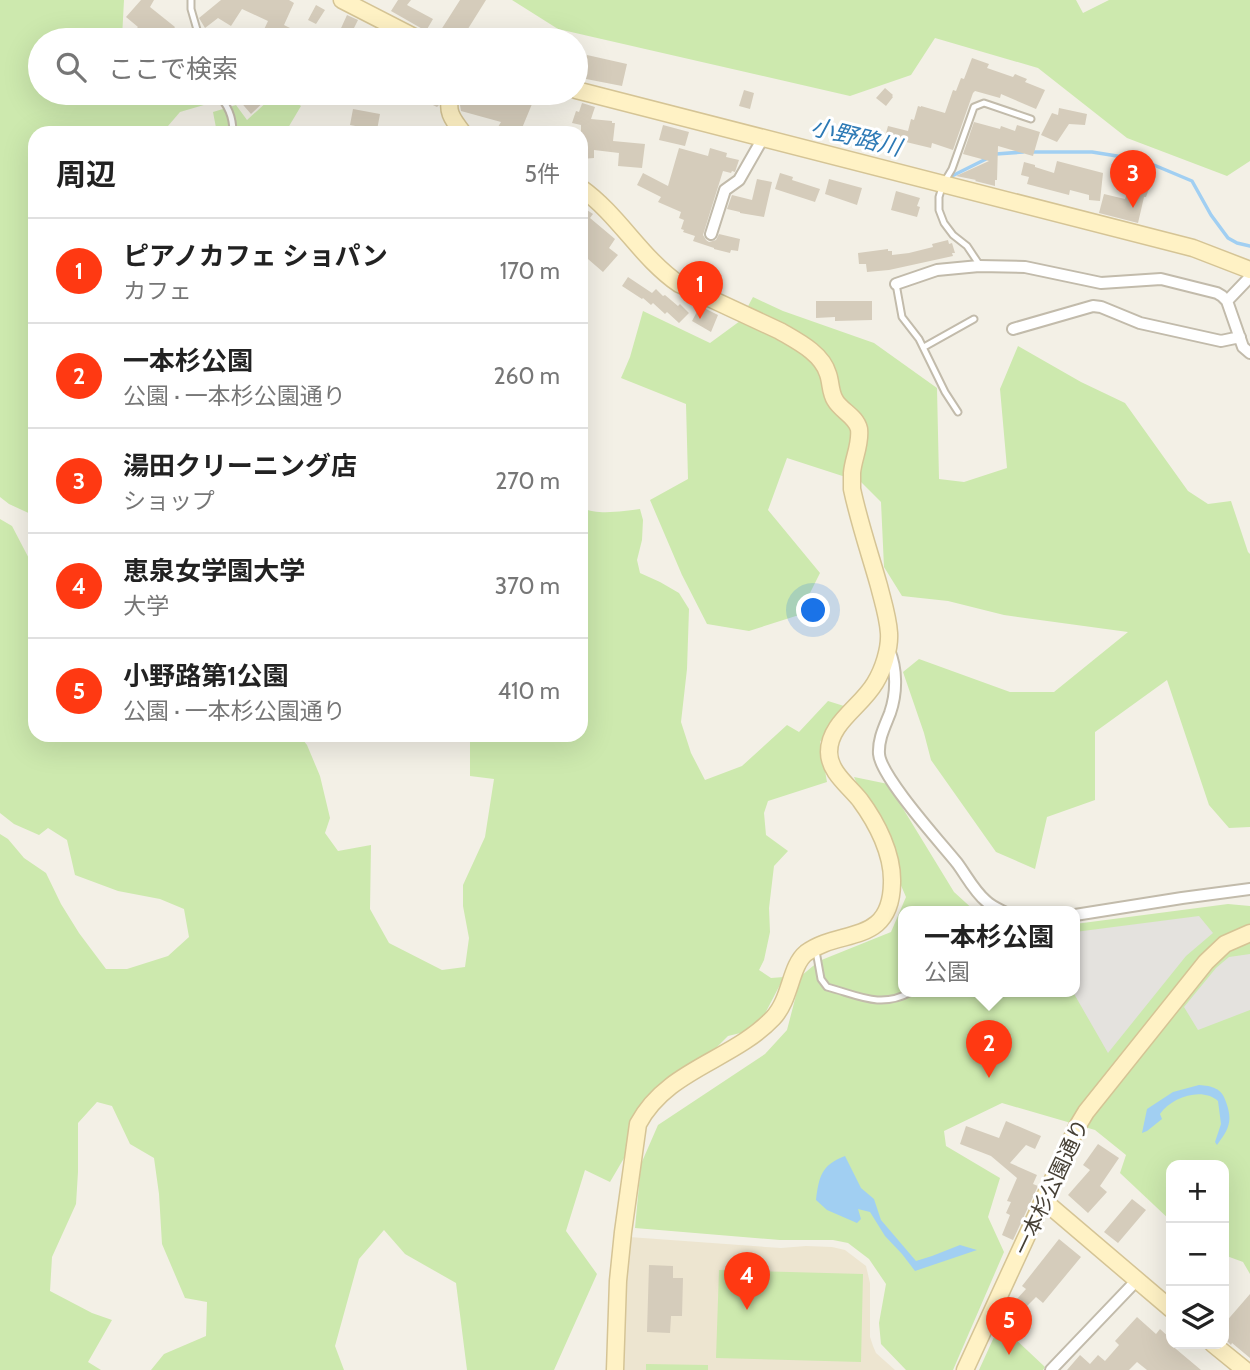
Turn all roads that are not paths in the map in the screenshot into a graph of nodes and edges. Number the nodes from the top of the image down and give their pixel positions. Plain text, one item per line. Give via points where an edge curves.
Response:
1 (191, 0) edge
2 (342, 0) edge
3 (197, 28) edge
4 (397, 28) edge
5 (588, 92) edge
6 (227, 105) edge
7 (448, 105) edge
8 (1031, 119) dead end
9 (232, 126) edge
10 (458, 126) edge
11 (763, 138) junction
12 (943, 184) junction
13 (588, 195) edge
14 (711, 234) dead end
15 (979, 266) junction
16 (1250, 270) edge
17 (1250, 277) edge
18 (896, 284) joint
19 (1227, 302) junction
20 (974, 319) dead end
21 (1013, 329) dead end
22 (1240, 337) junction
23 (924, 347) junction
24 (1250, 353) edge
25 (958, 412) dead end
26 (887, 647) junction
27 (1250, 889) edge
28 (994, 906) edge
29 (1080, 914) edge
30 (1250, 933) edge
31 (816, 947) junction
32 (898, 997) edge
33 (1043, 1200) junction
34 (1137, 1280) junction
35 (1166, 1305) edge
36 (1219, 1349) edge
37 (1053, 1369) edge
38 (615, 1370) edge
39 (965, 1370) edge
40 (1245, 1370) edge

1 - 3 lane
2 - 4 main road
5 - 11 main road
6 - 9 lane
7 - 10 main road
8 - 12 lane via 984,103 974,107
11 - 12 main road
11 - 14 street via 738,180 725,190
12 - 15 lane via 939,210 944,223
12 - 16 main road via 1193,248
13 - 26 main road via 679,284 780,331 821,359 835,400 859,430 852,489 885,610
15 - 18 street via 937,270
15 - 19 street via 1025,267 1101,283 1167,280 1217,293
17 - 19 street
18 - 23 lane via 902,317
19 - 22 street
20 - 23 lane
21 - 22 street via 1093,306 1140,323 1221,341
22 - 24 street
23 - 25 lane
26 - 28 street via 895,686 880,741 882,765 981,896
26 - 31 main road via 874,684 836,728 829,752 833,767 864,806 884,844 892,871 891,894 883,916 873,927
27 - 29 street
30 - 33 main road, 一本杉公園通り via 1225,944 1206,962 1187,992 1086,1112
31 - 32 lane via 821,979 827,987 877,1001
31 - 38 main road via 800,959 785,1002 772,1019 749,1038 668,1086 638,1124 618,1281
33 - 34 main road
33 - 39 main road, 一本杉公園通り
34 - 35 main road
34 - 37 street
36 - 40 main road

